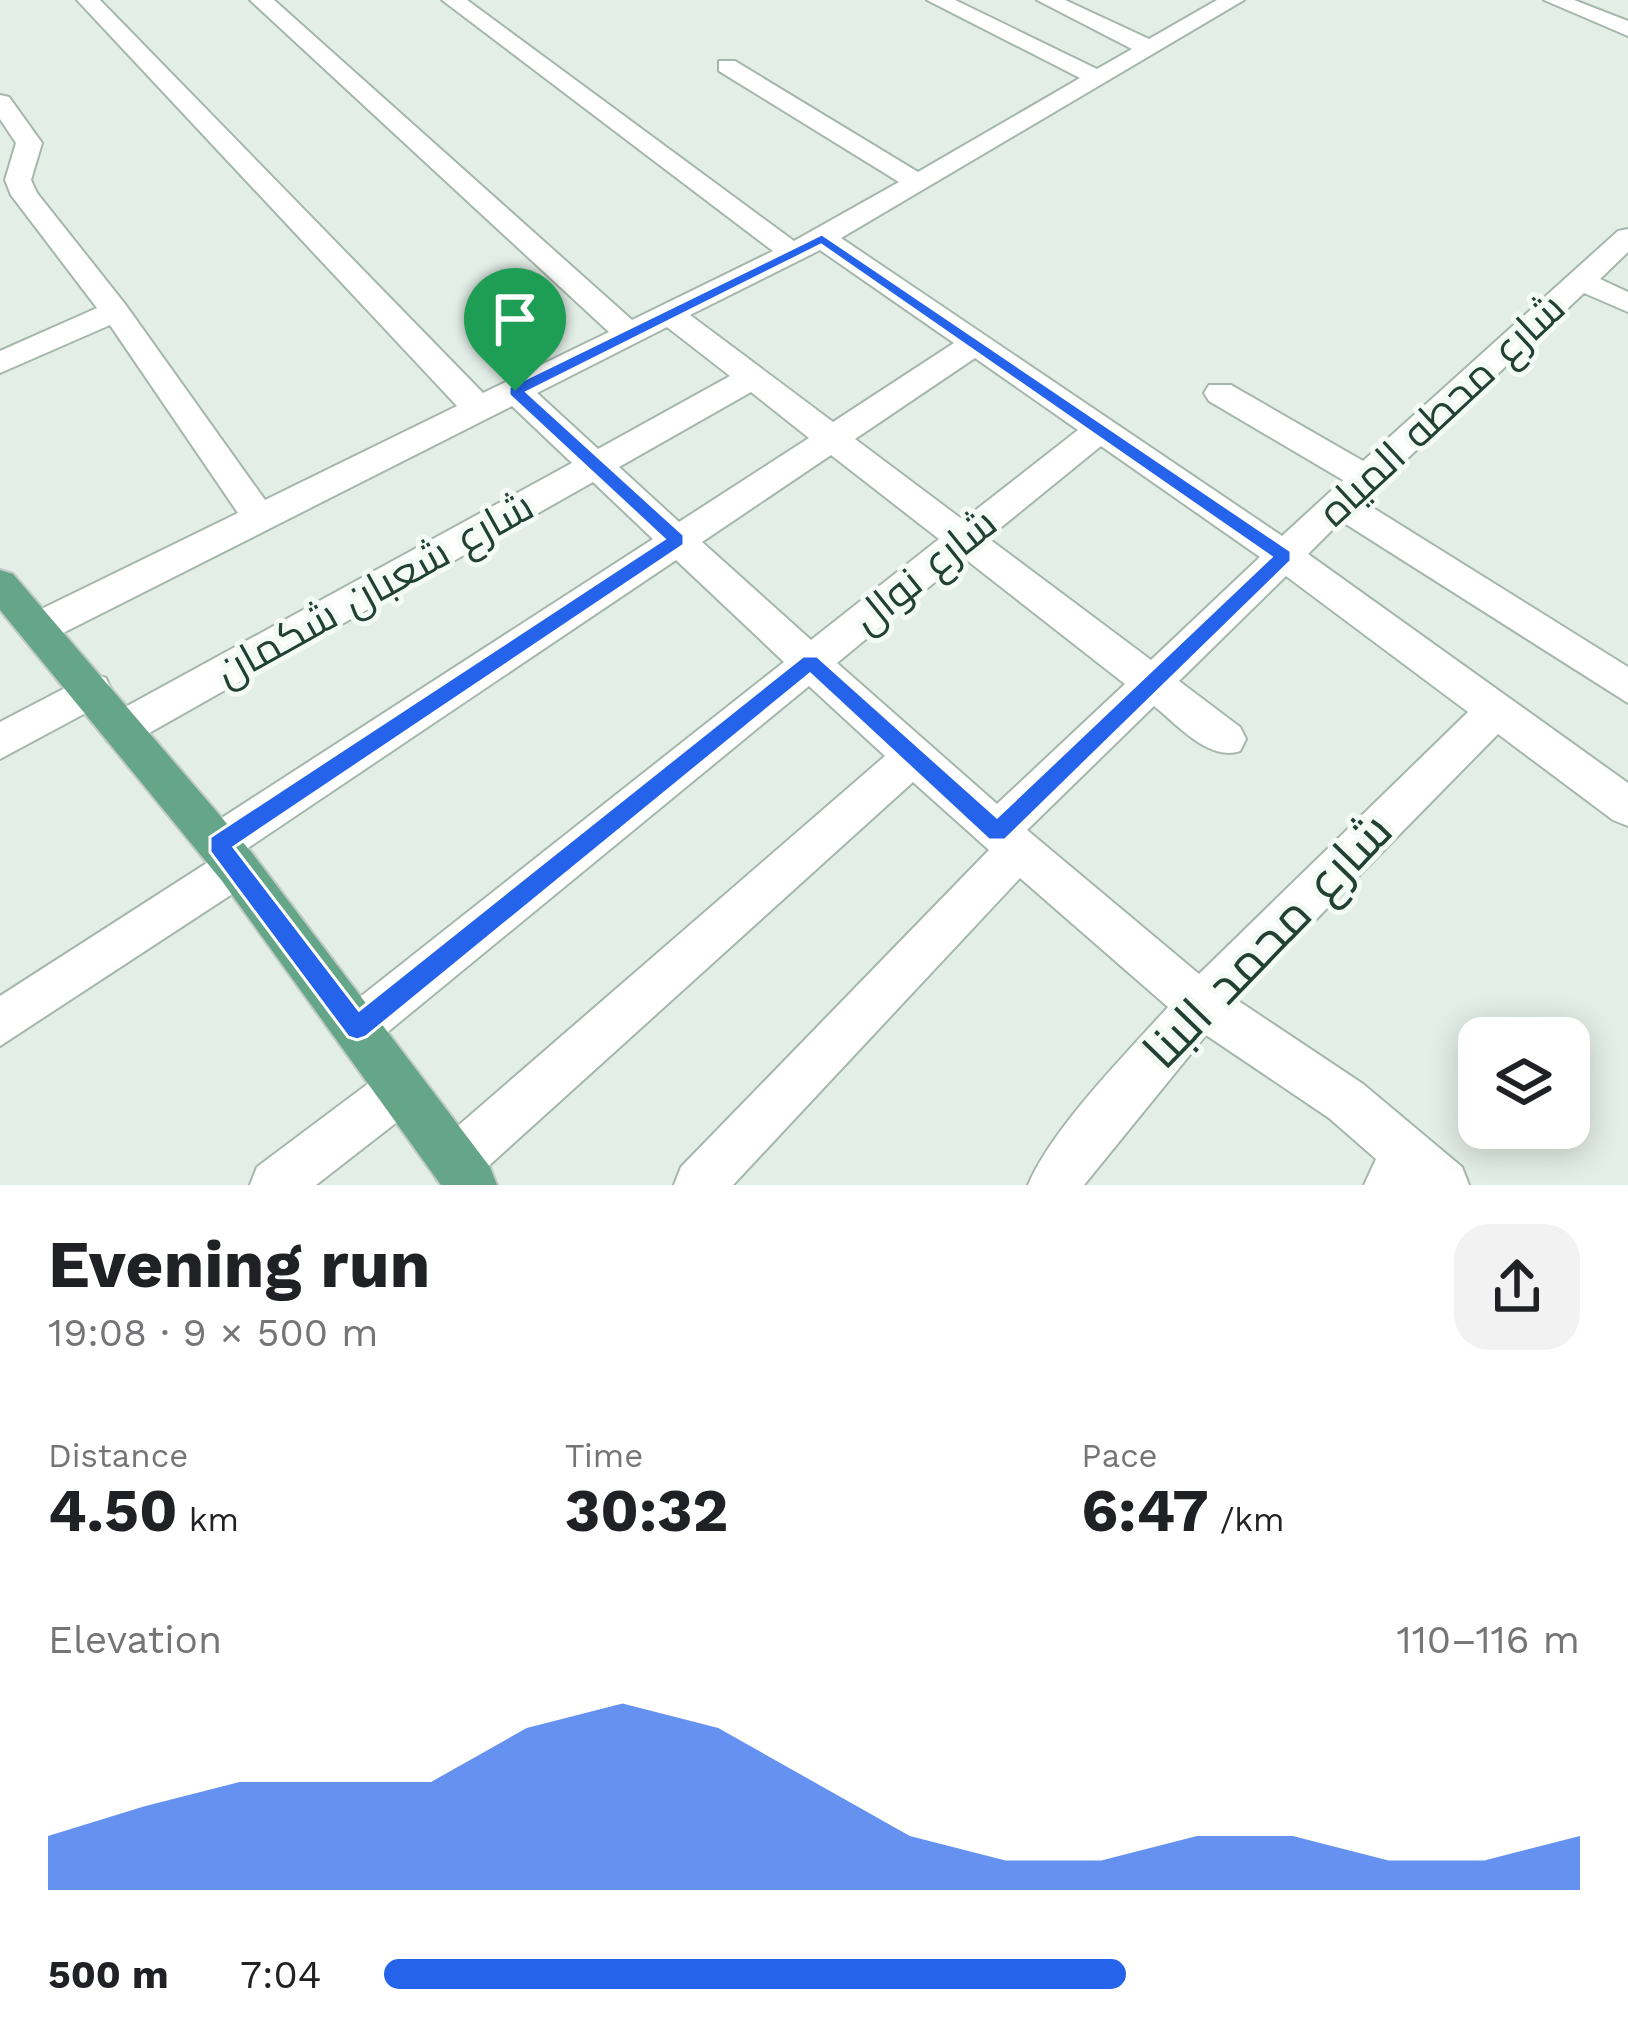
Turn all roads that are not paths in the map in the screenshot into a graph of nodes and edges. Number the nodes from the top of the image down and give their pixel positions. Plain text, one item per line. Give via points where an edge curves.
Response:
1 (88, 0) edge
2 (260, 0) edge
3 (453, 0) edge
4 (938, 0) edge
5 (1048, 0) edge
6 (1555, 0) edge
7 (1220, 2) edge
8 (1628, 29) edge
9 (1149, 48) junction
10 (727, 66) dead end
11 (1098, 79) junction
12 (0, 102) edge
13 (14, 154) edge
14 (918, 183) junction
15 (1628, 237) edge
16 (807, 246) junction
17 (1580, 280) junction
18 (1628, 303) edge
19 (115, 311) junction
20 (669, 314) junction
21 (629, 334) junction
22 (975, 344) junction
23 (0, 363) edge
24 (752, 378) junction
25 (1220, 393) dead end
26 (497, 400) junction
27 (1100, 429) junction
28 (831, 438) junction
29 (596, 465) junction
30 (1366, 478) junction
31 (1339, 503) junction
32 (259, 517) junction
33 (964, 539) junction
34 (677, 540) junction
35 (1284, 556) junction
36 (0, 584) edge
37 (38, 628) junction
38 (810, 662) junction
39 (1153, 683) junction
40 (1628, 687) edge
41 (92, 690) junction
42 (1497, 709) junction
43 (121, 729) junction
44 (1226, 739) dead end
45 (0, 742) edge
46 (913, 757) junction
47 (1628, 807) edge
48 (1008, 841) junction
49 (228, 856) junction
50 (1198, 1002) junction
51 (0, 1023) edge
52 (357, 1028) junction
53 (398, 1091) junction
54 (464, 1173) edge
55 (1414, 1174) edge
56 (274, 1185) edge
57 (699, 1185) edge
58 (1053, 1185) edge

1 - 26 street
2 - 21 street
3 - 16 street
4 - 11 street
5 - 9 street
6 - 8 street
7 - 9 street
9 - 11 street
10 - 14 street
11 - 14 street
12 - 13 street via 25,136
13 - 19 street via 24,195
14 - 16 street
15 - 17 street, شارع محطه المياه
16 - 20 street
16 - 22 street
17 - 18 street
17 - 30 street, شارع محطه المياه
19 - 23 street
19 - 32 street
20 - 21 street
20 - 24 street
21 - 26 street
22 - 27 street
22 - 28 street
24 - 28 street
24 - 29 street, شارع شعبان شكمان
25 - 30 street
26 - 29 street
26 - 32 street
27 - 33 street, شارع نوال
27 - 35 street
28 - 33 street
28 - 34 street
29 - 34 street
29 - 43 street, شارع شعبان شكمان
30 - 31 street, شارع محطه المياه
31 - 35 street, شارع محطه المياه
31 - 40 street
32 - 37 street
33 - 38 street, شارع نوال
33 - 39 street
34 - 38 street
34 - 49 street
35 - 39 street, شارع محطه المياه
35 - 42 street
36 - 37 main road
37 - 41 main road
38 - 46 street
38 - 52 street, شارع نوال
39 - 44 street
39 - 48 street, شارع محطه المياه
41 - 43 main road
41 - 45 street
42 - 47 street
42 - 50 street, شارع محمد البنا
43 - 49 main road
46 - 48 street
46 - 54 street
48 - 50 street
48 - 57 street, شارع محطه المياه
49 - 51 street
49 - 52 main road
50 - 55 street via 1318,1081
50 - 58 street, شارع محمد البنا
52 - 53 main road
53 - 54 main road
53 - 56 street

